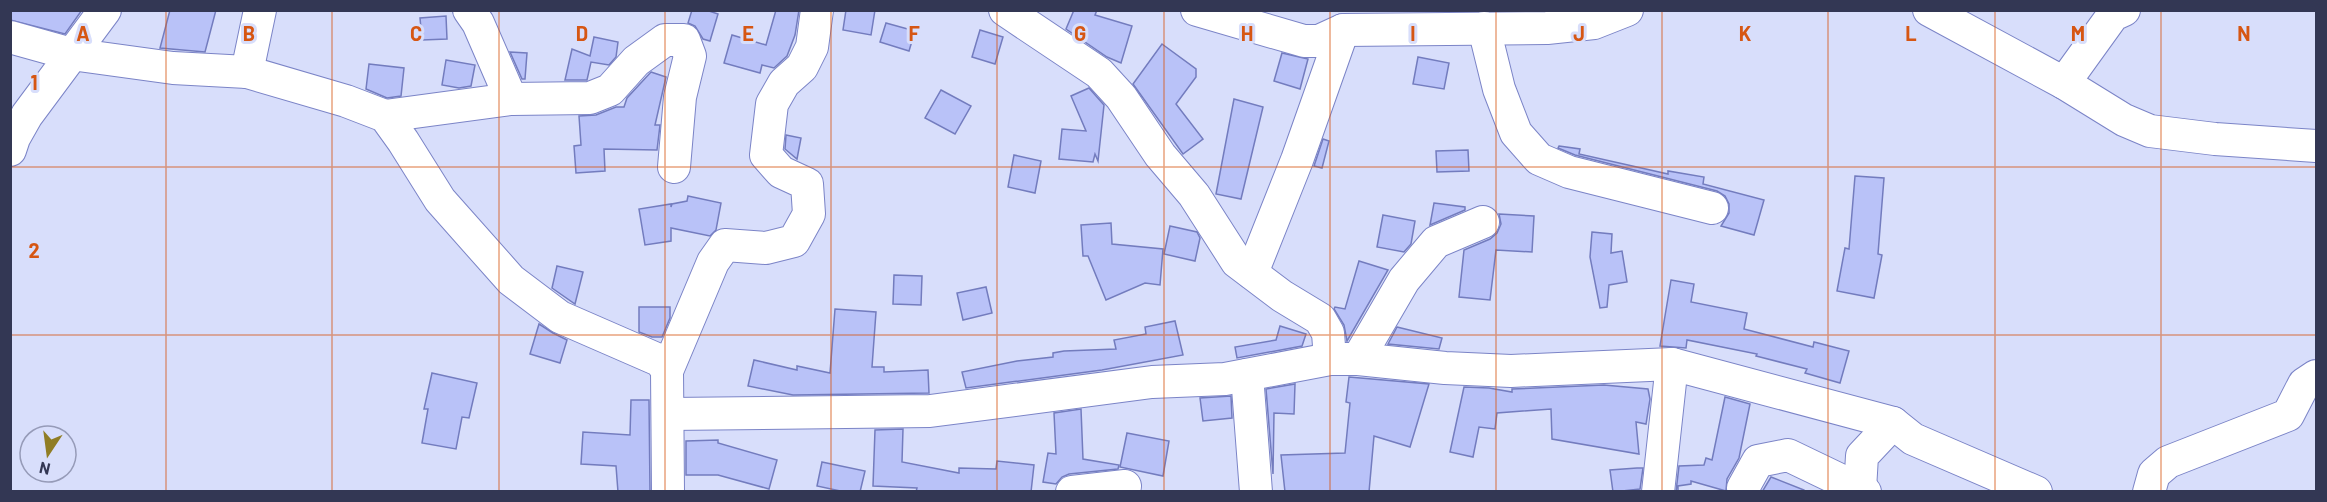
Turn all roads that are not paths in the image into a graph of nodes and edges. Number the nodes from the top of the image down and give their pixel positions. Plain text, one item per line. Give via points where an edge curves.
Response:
1 (105, 10) edge
2 (260, 10) edge
3 (469, 10) edge
4 (818, 10) edge
5 (1005, 10) edge
6 (1197, 10) edge
7 (1627, 10) edge
8 (1929, 10) edge
9 (2124, 10) edge
10 (1332, 27) edge
11 (1484, 28) junction
12 (10, 37) edge
13 (72, 54) junction
14 (247, 72) junction
15 (2064, 83) junction
16 (511, 99) junction
17 (385, 116) junction
18 (2316, 146) edge
19 (10, 150) edge
20 (674, 166) dead end
21 (1712, 208) dead end
22 (1483, 222) dead end
23 (1252, 273) junction
24 (1344, 359) junction
25 (1672, 364) junction
26 (667, 371) junction
27 (1247, 375) junction
28 (2316, 376) edge
29 (669, 414) junction
30 (1893, 423) junction
31 (1815, 480) edge
32 (1125, 486) dead end
33 (1862, 490) edge
34 (668, 491) edge
35 (1072, 492) edge
36 (1256, 492) edge
37 (1658, 492) edge
38 (1744, 492) edge
39 (2036, 492) edge
40 (2149, 492) edge

1 - 13 street
2 - 14 street
3 - 16 street
4 - 26 street via 812,47 802,67 784,83 772,104 766,155 781,172 807,184 809,214 794,241 766,248 725,245 713,262
5 - 23 street via 1099,73 1194,195 1237,262
6 - 10 street via 1304,41
7 - 11 street via 1584,24
8 - 15 street
9 - 15 street via 2113,15
10 - 11 street
10 - 23 street via 1297,160
11 - 21 street via 1499,89 1516,133 1539,159 1569,172
12 - 13 street
13 - 14 street via 173,68
13 - 19 street via 27,115
14 - 17 street
15 - 18 street via 2124,120 2150,131 2215,140
16 - 17 street
16 - 20 street via 590,98 610,90 636,61 665,40 684,40 690,56 680,97
17 - 26 street via 440,200 511,280 560,317 661,361
22 - 24 street via 1436,242
23 - 24 street via 1320,319
24 - 25 street via 1511,371
24 - 27 street
25 - 30 street
25 - 37 street
26 - 29 street
27 - 29 street via 1152,382 930,411
27 - 36 street
28 - 40 street via 2304,384 2288,415 2168,462 2154,474
29 - 34 street
30 - 33 street via 1862,456
30 - 39 street via 1913,439
31 - 33 street
31 - 38 street via 1788,455 1758,461
32 - 35 street

